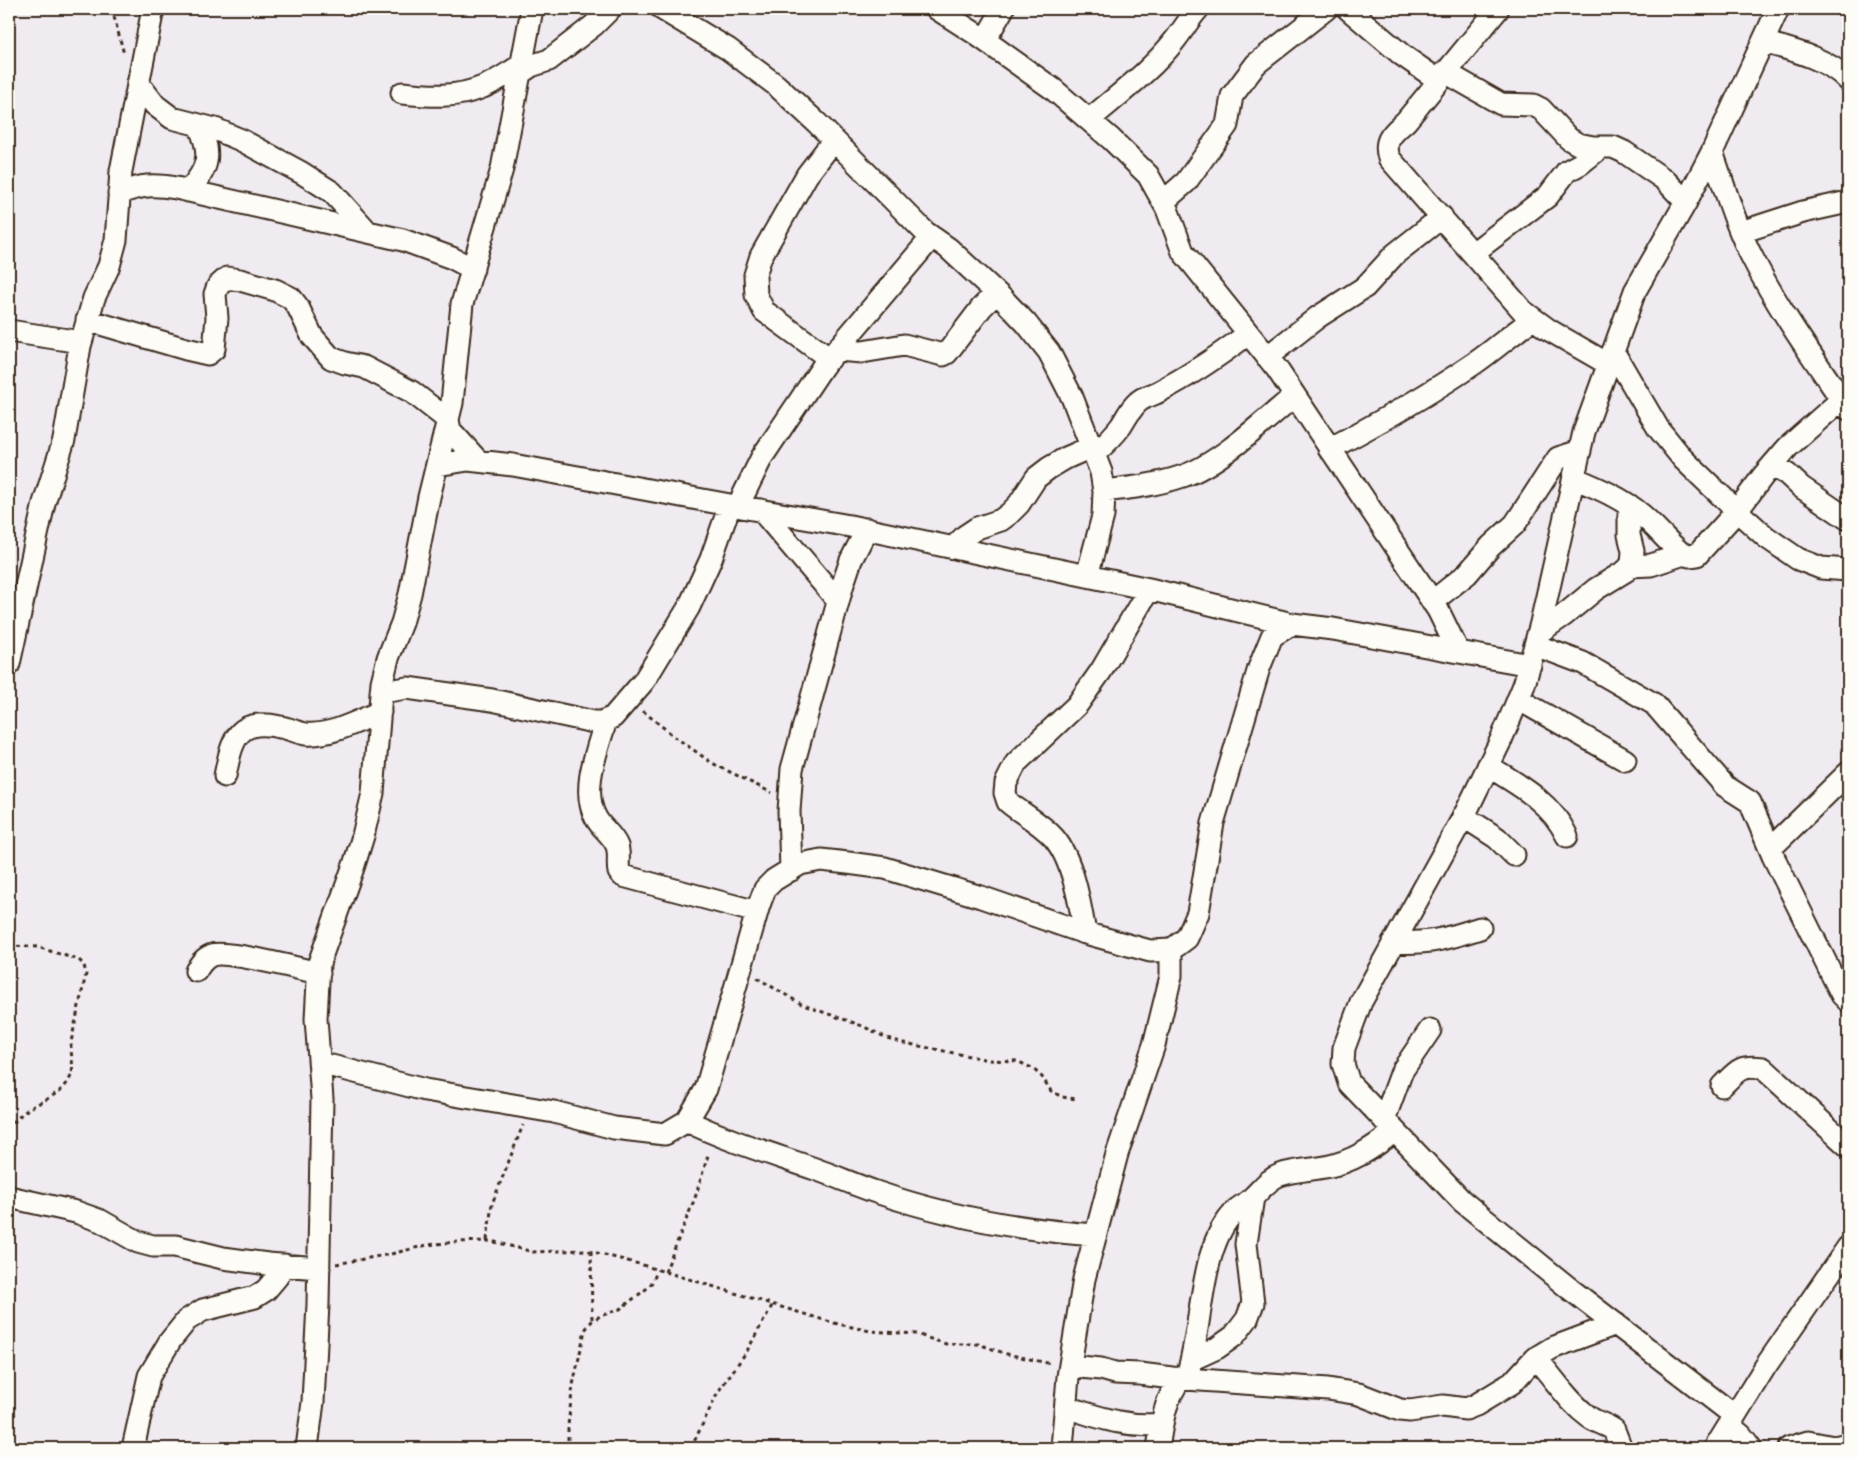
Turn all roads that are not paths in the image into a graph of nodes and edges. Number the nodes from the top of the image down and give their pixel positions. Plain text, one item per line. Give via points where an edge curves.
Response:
1 (153, 9) edge
2 (532, 9) edge
3 (610, 9) edge
4 (662, 9) edge
5 (691, 9) edge
6 (937, 9) edge
7 (1003, 9) edge
8 (1198, 9) edge
9 (1326, 9) edge
10 (1348, 9) edge
11 (1498, 9) edge
12 (1778, 9) edge
13 (698, 31) junction
14 (985, 40) junction
15 (1763, 42) junction
16 (520, 70) junction
17 (1442, 76) junction
18 (1848, 80) edge
19 (139, 81) junction
20 (402, 93) dead end
21 (1089, 120) junction
22 (199, 126) junction
23 (834, 140) junction
24 (1601, 147) junction
25 (1712, 152) junction
26 (188, 190) junction
27 (120, 193) junction
28 (1163, 202) junction
29 (1686, 202) junction
30 (1848, 202) edge
31 (1442, 217) junction
32 (368, 232) junction
33 (1741, 232) junction
34 (932, 237) junction
35 (1473, 253) junction
36 (473, 269) junction
37 (996, 293) junction
38 (1533, 319) junction
39 (87, 320) junction
40 (9, 331) edge
41 (1248, 334) junction
42 (81, 342) junction
43 (833, 355) junction
44 (1267, 357) junction
45 (1610, 358) junction
46 (1294, 396) junction
47 (1845, 404) edge
48 (448, 420) junction
49 (1330, 449) junction
50 (1092, 451) junction
51 (1580, 451) junction
52 (478, 461) junction
53 (437, 465) junction
54 (1772, 466) junction
55 (1574, 478) junction
56 (1104, 491) junction
57 (734, 506) junction
58 (1629, 506) junction
59 (761, 510) junction
60 (1737, 511) junction
61 (1846, 512) edge
62 (867, 529) junction
63 (954, 548) junction
64 (1684, 554) junction
65 (1630, 566) junction
66 (1848, 570) edge
67 (1086, 576) junction
68 (1149, 589) junction
69 (838, 601) junction
70 (1432, 602) junction
71 (1292, 624) junction
72 (1534, 648) junction
73 (1458, 651) junction
74 (9, 664) edge
75 (1518, 699) junction
76 (381, 702) junction
77 (606, 720) junction
78 (1625, 760) dead end
79 (1488, 766) junction
80 (1848, 773) edge
81 (225, 776) dead end
82 (1463, 816) junction
83 (1567, 836) dead end
84 (1770, 849) junction
85 (1514, 855) dead end
86 (791, 870) junction
87 (757, 912) junction
88 (1480, 928) dead end
89 (1085, 933) junction
90 (1394, 942) junction
91 (1171, 950) junction
92 (196, 971) dead end
93 (319, 973) junction
94 (1848, 1001) edge
95 (1430, 1030) dead end
96 (320, 1063) junction
97 (1722, 1086) dead end
98 (687, 1121) junction
99 (1390, 1125) junction
100 (1848, 1146) edge
101 (9, 1197) edge
102 (1253, 1197) junction
103 (1096, 1235) junction
104 (1848, 1247) edge
105 (284, 1265) junction
106 (319, 1268) junction
107 (1616, 1324) junction
108 (1536, 1358) junction
109 (1193, 1359) junction
110 (1070, 1365) junction
111 (1183, 1379) junction
112 (1066, 1407) junction
113 (1732, 1421) junction
114 (1162, 1424) junction
115 (1848, 1444) edge
116 (134, 1448) edge
117 (307, 1448) edge
118 (1062, 1448) edge
119 (1158, 1448) edge
120 (1621, 1448) edge
121 (1715, 1448) edge
122 (1751, 1448) edge
123 (1790, 1448) edge

1 - 19 street
2 - 16 street
3 - 16 street via 549,60
4 - 13 street
5 - 13 street
6 - 14 street
7 - 14 street
8 - 21 street via 1146,72
9 - 28 street via 1256,64 1232,96 1227,125 1186,182
10 - 17 street via 1402,55
11 - 17 street
12 - 15 street
13 - 23 street via 728,48 776,85
14 - 21 street via 1053,89
15 - 18 street via 1821,61
15 - 25 street
16 - 20 street via 483,87 455,94
16 - 36 street via 502,169
17 - 24 street via 1501,104 1533,105 1542,109 1569,139 1578,144
17 - 31 street via 1394,132 1386,149 1389,158
19 - 22 street via 155,105 172,118
19 - 27 street via 121,171
21 - 28 street via 1148,175
22 - 26 street via 208,157 203,171
22 - 32 street via 241,140 332,192
23 - 34 street
23 - 43 street via 806,175 761,256 755,275 756,295 764,310
24 - 29 street via 1613,147 1624,152 1665,180
24 - 35 street via 1567,171 1548,196
25 - 29 street
25 - 33 street
26 - 27 street via 155,184
26 - 32 street
27 - 39 street via 116,240
28 - 41 street via 1183,252
29 - 45 street via 1635,291
30 - 33 street via 1803,212
31 - 35 street
31 - 44 street via 1395,254 1365,286
32 - 36 street via 403,240
33 - 47 street via 1752,258 1800,339
34 - 37 street
34 - 43 street
35 - 38 street
36 - 48 street via 462,304
37 - 43 street via 948,352 942,355 904,345
37 - 50 street via 1049,352 1072,397
38 - 45 street via 1549,330
38 - 49 street via 1442,385
39 - 42 street
39 - 48 street via 208,354 214,349 216,337 215,294 218,286 227,278 240,280 290,298 312,336 331,358 364,367 386,378 412,392
40 - 42 street
41 - 44 street
41 - 50 street via 1226,351 1142,400 1110,440
42 - 74 street via 64,440 44,503
43 - 57 street via 762,457
44 - 46 street
45 - 51 street
45 - 60 street via 1683,459
46 - 49 street
46 - 56 street via 1210,462 1183,476 1135,488
47 - 54 street via 1788,447
48 - 52 street via 450,430
48 - 53 street
49 - 70 street
50 - 56 street via 1101,472
50 - 63 street via 1066,458 1048,468 1036,478 1009,514 964,536
51 - 55 street
51 - 70 street via 1558,458 1515,524 1467,574
52 - 53 street
52 - 57 street
53 - 76 street via 410,594 382,682
54 - 60 street
54 - 61 street via 1801,487
55 - 58 street via 1600,488
55 - 72 street
56 - 67 street via 1103,516
57 - 59 street
57 - 77 street via 689,607 644,681 613,717
58 - 64 street
58 - 65 street via 1628,535 1633,551
59 - 62 street
59 - 69 street
60 - 64 street via 1697,555
60 - 66 street via 1798,559 1821,568
62 - 63 street
62 - 69 street via 851,560
63 - 67 street
64 - 65 street via 1651,565
65 - 72 street via 1563,616
67 - 68 street
68 - 71 street
68 - 89 street via 1077,705 1016,763 1006,783 1008,802 1047,832 1062,850 1080,905
69 - 86 street via 792,769
70 - 73 street
71 - 73 street
71 - 91 street via 1272,636 1259,668 1213,823 1198,913 1188,938
72 - 73 street
72 - 75 street
72 - 84 street via 1583,663 1654,704 1725,786 1750,802
75 - 78 street
75 - 79 street
76 - 77 street via 407,688 492,700 594,722
76 - 81 street via 332,731 306,734 279,726 250,726 239,733 231,748
76 - 93 street via 373,793 363,836 319,963
77 - 87 street via 592,768 592,808 618,848 619,872 623,876
79 - 82 street
79 - 83 street via 1537,796 1552,811
80 - 84 street
82 - 85 street via 1497,838
82 - 90 street
84 - 94 street via 1842,995
86 - 87 street via 765,889
86 - 89 street via 800,864 821,860 885,868
87 - 98 street via 706,1090
88 - 90 street via 1441,941 1419,944
89 - 91 street via 1150,951
90 - 99 street via 1361,1002 1344,1048 1349,1083
91 - 103 street via 1171,976 1154,1045 1118,1154
92 - 93 street via 206,958 220,953
93 - 96 street via 316,1019
95 - 99 street via 1402,1071
96 - 98 street via 425,1090 554,1112 614,1128 665,1134
96 - 106 street
97 - 100 street via 1738,1070 1748,1066 1763,1068
98 - 103 street via 714,1134 874,1192 1003,1224
99 - 102 street via 1370,1150 1348,1161 1282,1174 1270,1179
99 - 107 street via 1462,1201
101 - 105 street via 76,1212 153,1246 175,1246 223,1258
102 - 109 street via 1236,1210 1223,1227 1212,1251
102 - 109 street via 1246,1244 1253,1303 1247,1319 1234,1336 1218,1348
103 - 110 street via 1084,1279
104 - 113 street
105 - 106 street
105 - 116 street via 277,1278 255,1297 203,1310 187,1320 149,1376
106 - 117 street via 313,1402
107 - 108 street via 1552,1348
107 - 113 street
108 - 111 street via 1512,1382 1466,1409 1443,1406 1400,1410 1359,1394 1328,1389
108 - 120 street via 1573,1402 1597,1422 1614,1430
109 - 111 street
110 - 111 street
110 - 112 street
111 - 114 street via 1165,1404
112 - 114 street via 1118,1422 1143,1426
112 - 118 street
113 - 121 street
113 - 122 street
114 - 119 street
115 - 123 street via 1834,1447 1808,1442

